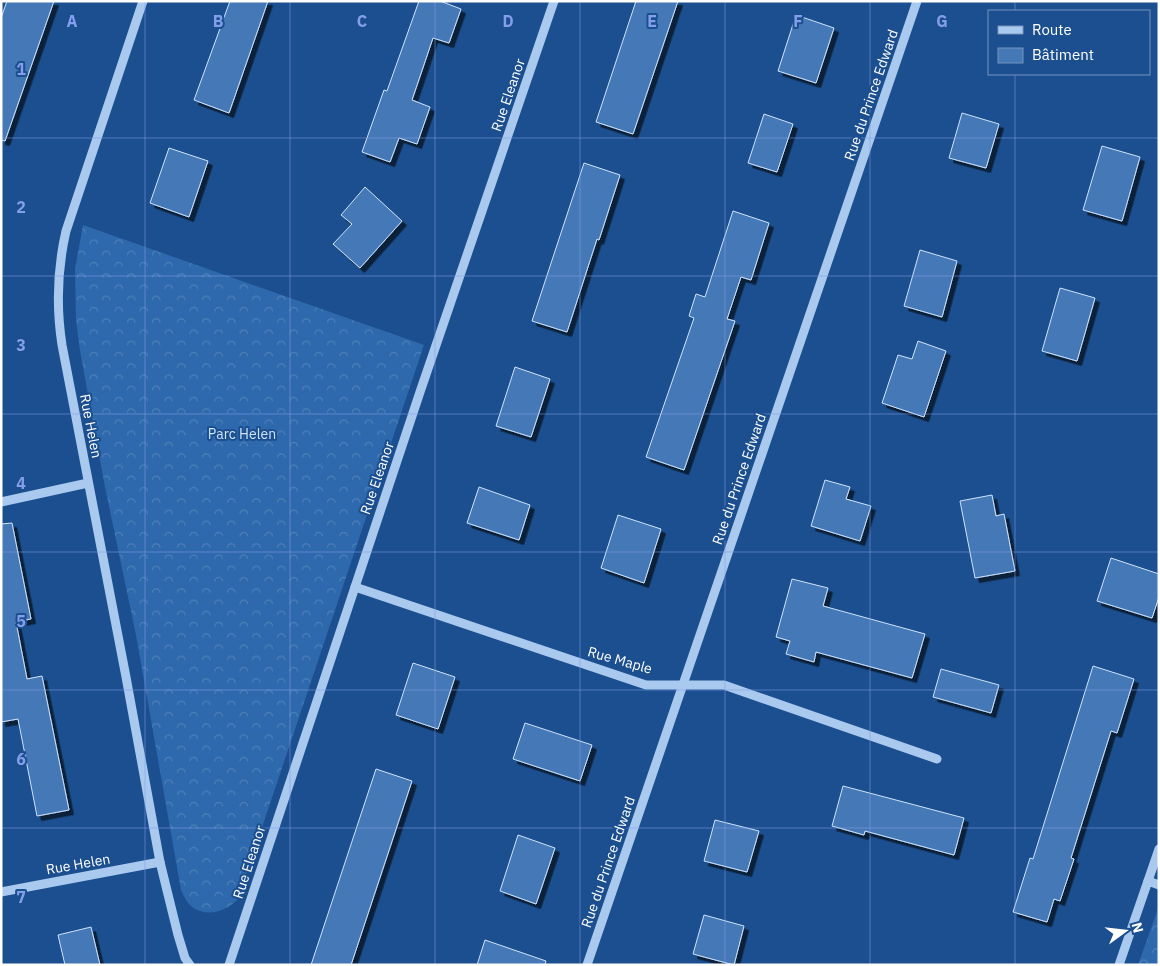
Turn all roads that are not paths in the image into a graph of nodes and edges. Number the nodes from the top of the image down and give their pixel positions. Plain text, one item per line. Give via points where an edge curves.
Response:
1 (143, 1) edge
2 (554, 1) edge
3 (918, 1) edge
4 (88, 483) junction
5 (1, 502) edge
6 (355, 587) junction
7 (684, 685) junction
8 (938, 759) dead end
9 (1159, 849) edge
10 (160, 862) junction
11 (1148, 881) junction
12 (1159, 885) edge
13 (1, 892) edge
14 (190, 965) edge
15 (230, 965) edge
16 (587, 965) edge
17 (1119, 965) edge

1 - 4 street, Rue Helen via 72,213 59,269 60,336
2 - 6 street, Rue Eleanor
3 - 7 street, Rue du Prince Edward
4 - 5 street
4 - 10 street, Rue Helen
6 - 7 street, Rue Maple via 646,685
6 - 15 street, Rue Eleanor
7 - 8 street, Rue Maple via 724,685
7 - 16 street, Rue du Prince Edward
9 - 11 street
10 - 13 street, Rue Helen
10 - 14 street, Rue Helen via 178,935
11 - 12 street
11 - 17 street

